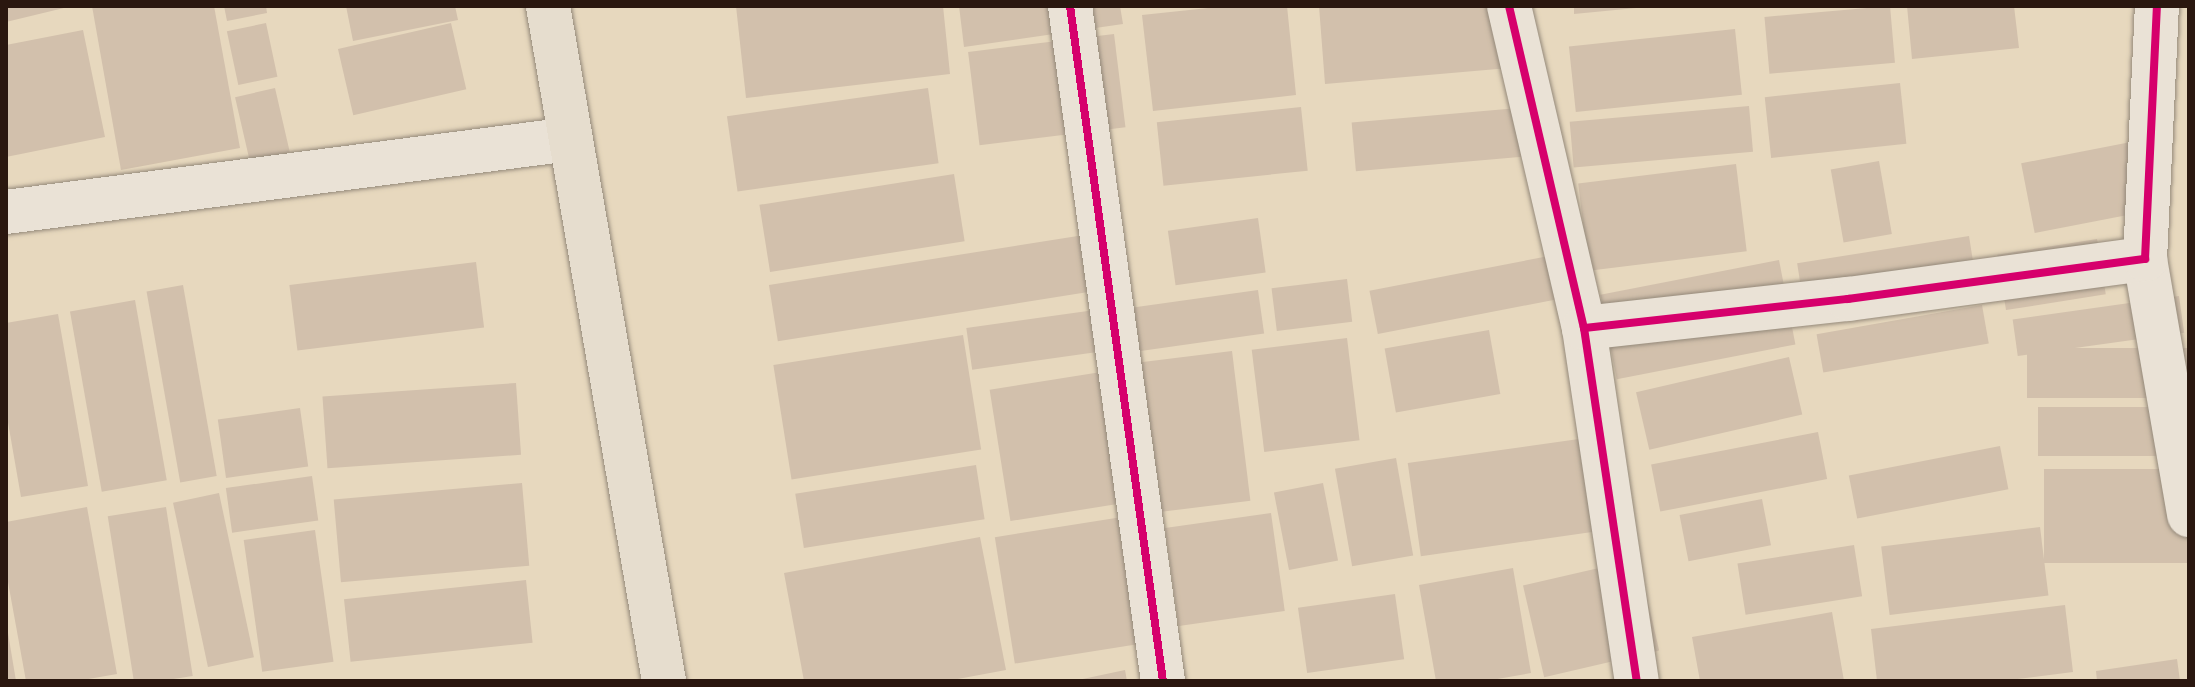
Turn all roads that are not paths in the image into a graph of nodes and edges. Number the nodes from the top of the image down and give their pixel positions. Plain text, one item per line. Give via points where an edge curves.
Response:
1 (548, 6) edge
2 (1070, 6) edge
3 (1509, 6) edge
4 (2157, 6) edge
5 (570, 139) junction
6 (6, 212) edge
7 (2145, 259) junction
8 (1584, 328) junction
9 (2189, 515) edge
10 (664, 681) edge
11 (1163, 681) edge
12 (1637, 681) edge

1 - 5 main road
2 - 11 street
3 - 8 street
4 - 7 street
5 - 6 street
5 - 10 main road
7 - 8 street
7 - 9 street
8 - 12 street

